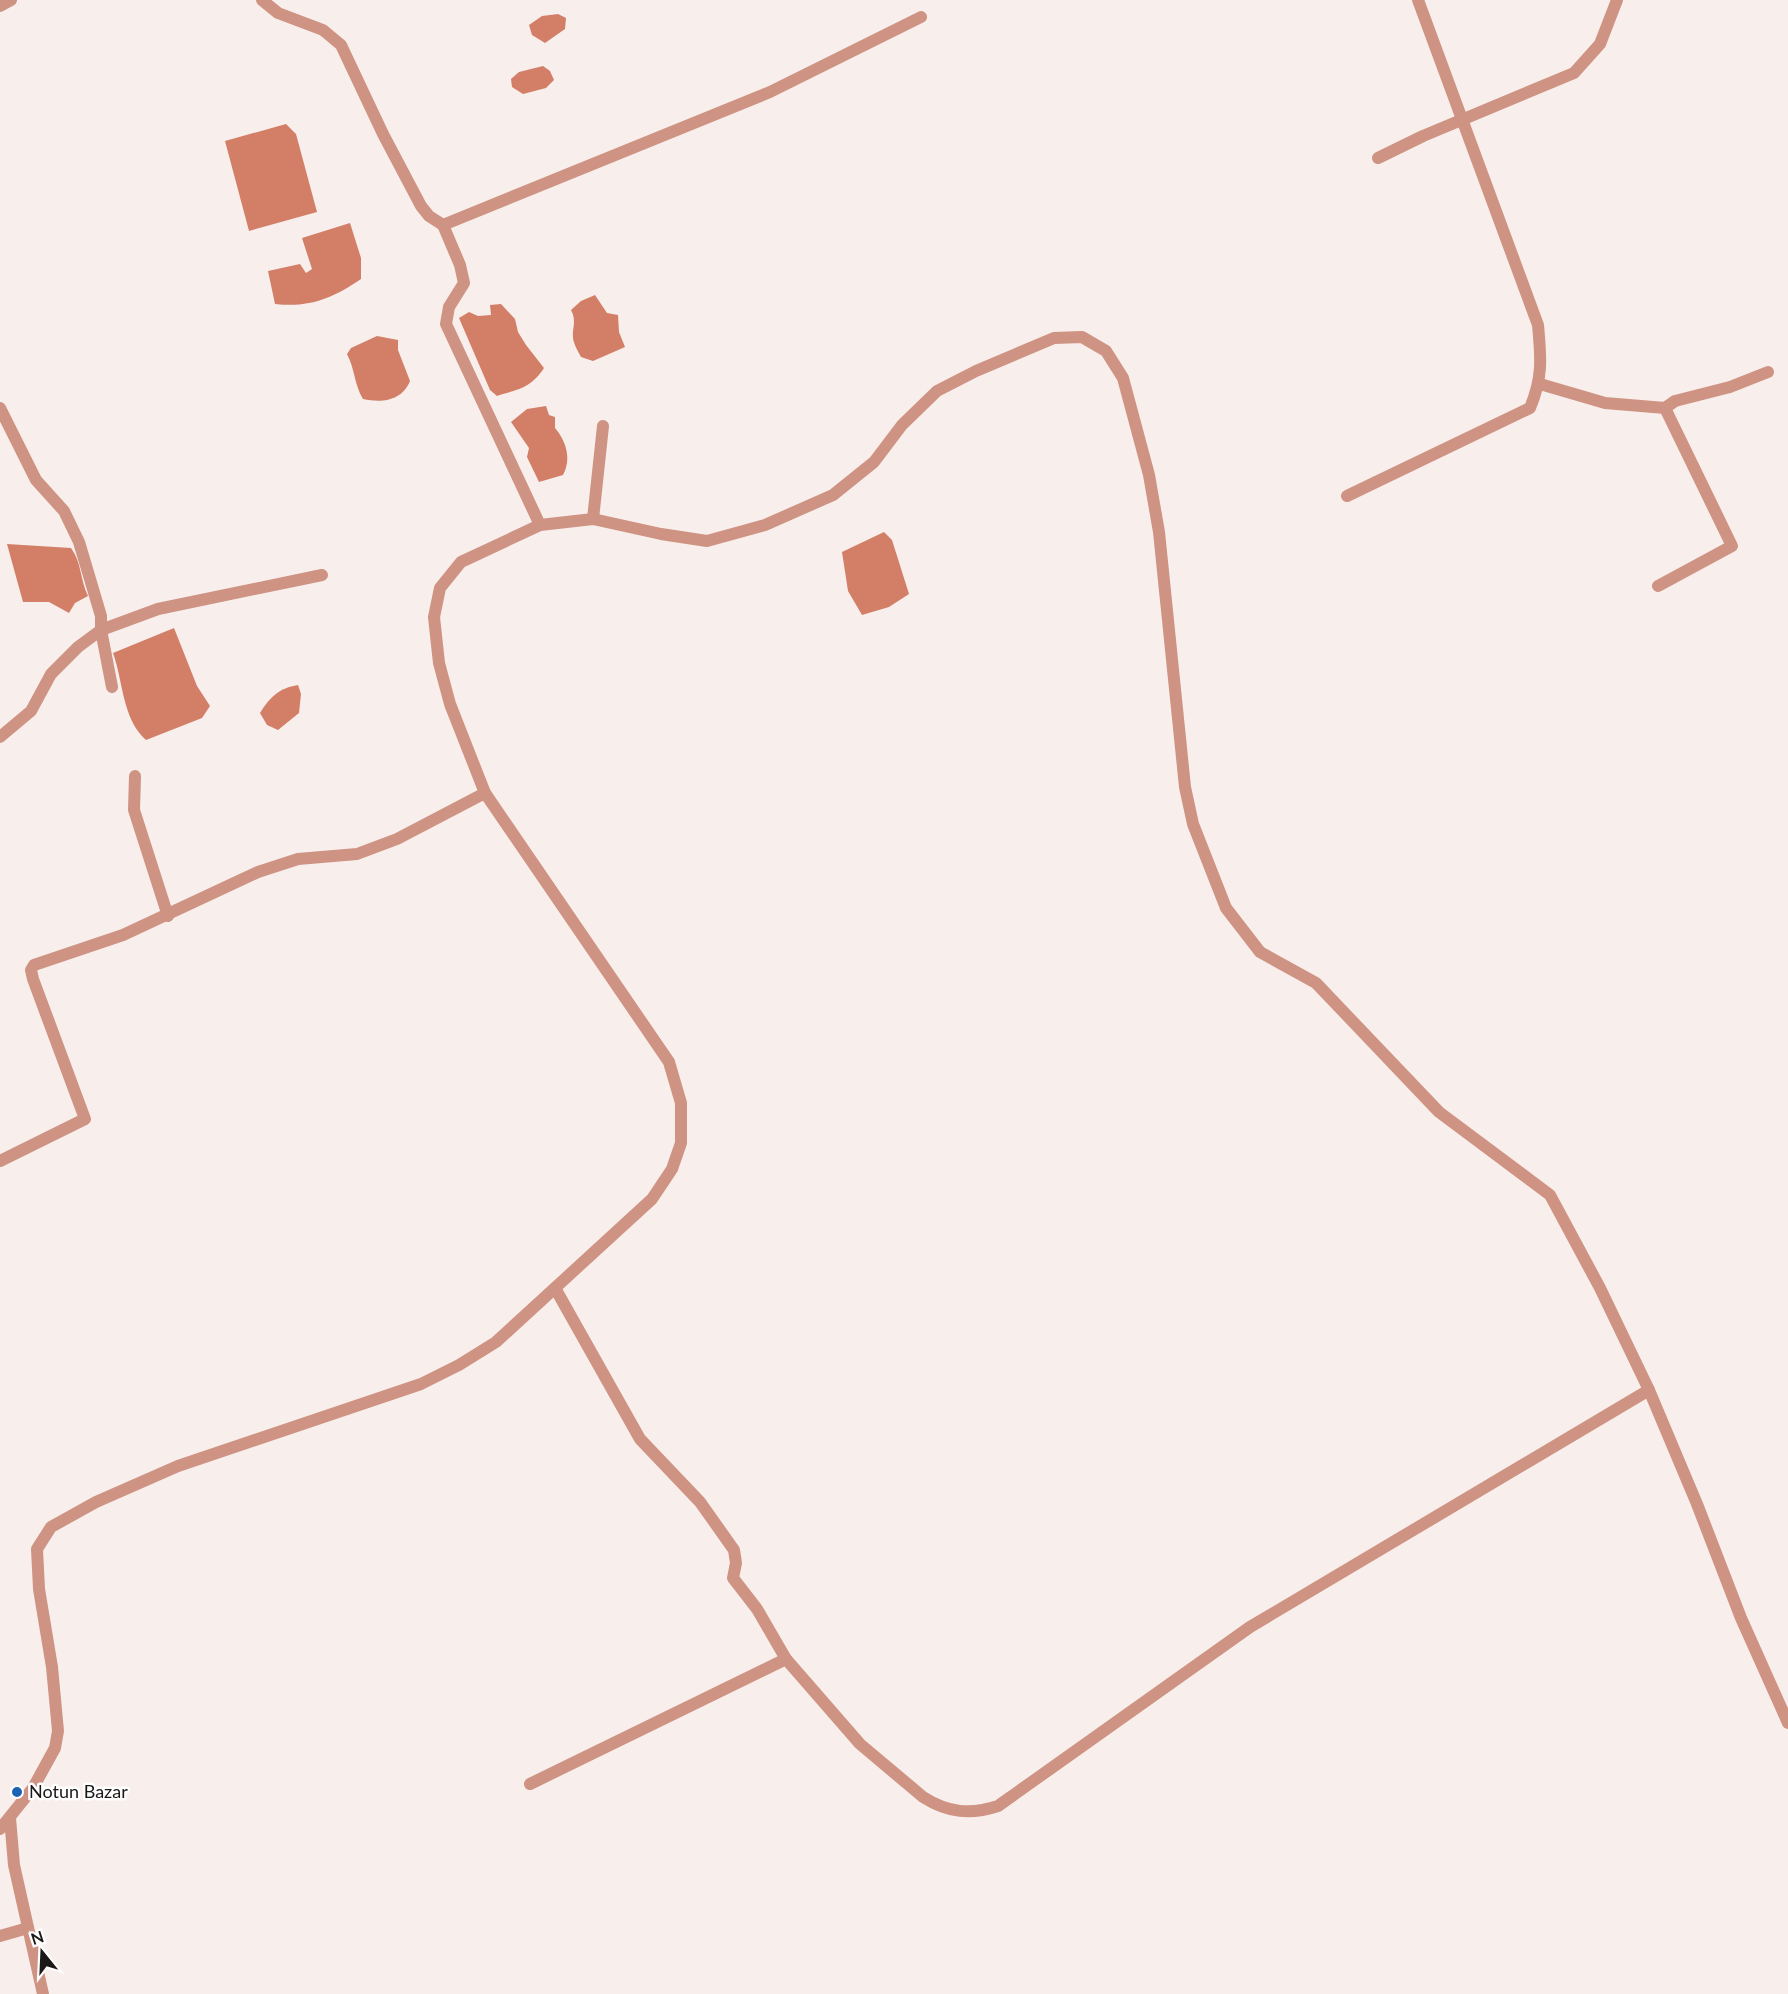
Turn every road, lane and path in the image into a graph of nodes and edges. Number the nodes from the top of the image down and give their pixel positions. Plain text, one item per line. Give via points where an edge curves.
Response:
1 (11, 0) edge
2 (262, 0) edge
3 (1418, 0) edge
4 (1617, 0) edge
5 (0, 6) edge
6 (921, 17) dead end
7 (1462, 119) junction
8 (1378, 158) dead end
9 (443, 225) junction
10 (1768, 372) dead end
11 (1540, 384) junction
12 (0, 408) edge
13 (1665, 408) junction
14 (603, 426) dead end
15 (1347, 496) dead end
16 (593, 519) junction
17 (540, 525) junction
18 (322, 575) dead end
19 (1658, 586) dead end
20 (101, 630) junction
21 (112, 687) dead end
22 (0, 737) edge
23 (135, 776) dead end
24 (485, 793) junction
25 (168, 916) junction
26 (0, 1161) edge
27 (555, 1288) junction
28 (1648, 1390) junction
29 (786, 1659) junction
30 (1788, 1723) edge
31 (531, 1784) dead end
32 (10, 1818) junction
33 (0, 1828) edge
34 (28, 1929) junction
35 (0, 1936) edge
36 (43, 1994) edge

1 - 5 street
2 - 9 street via 278,13 323,30 341,45 421,206
3 - 7 street
4 - 7 street via 1600,44 1574,73
6 - 9 street via 770,92
7 - 8 street
7 - 11 street via 1538,324
9 - 17 street via 464,283 449,307 446,324
10 - 13 street via 1730,387 1675,401
11 - 13 street via 1605,403
11 - 15 street via 1530,408
12 - 20 street via 36,480 64,511 79,542 101,616
13 - 19 street via 1732,546
14 - 16 street
16 - 17 street
16 - 28 street via 708,541 765,525 833,495 874,462 902,425 937,391 976,371 1054,338 1082,338 1106,351 1124,378 1149,475 1159,532 1185,787 1193,824 1226,908 1260,952 1316,983 1439,1112 1550,1195
17 - 24 street via 461,562 440,588 434,617 439,663 450,704
18 - 20 street via 158,609
20 - 21 street
20 - 22 street via 51,674 31,711
23 - 25 street via 134,810
24 - 25 street via 397,839 357,854 298,859 258,872
24 - 27 street via 669,1062 681,1102 681,1143 672,1169 652,1199
25 - 26 street via 34,965 33,979 86,1119
27 - 29 street via 640,1439 722,1530 736,1557 733,1578 757,1609
27 - 32 street via 496,1341 459,1365 421,1383 178,1466 96,1502 51,1527 37,1549 58,1731 55,1748 33,1788
28 - 29 street via 1250,1627 998,1806 984,1811 953,1809 923,1797 860,1744
28 - 30 street
29 - 31 street
32 - 33 street
32 - 34 street via 14,1865
34 - 35 street
34 - 36 street

